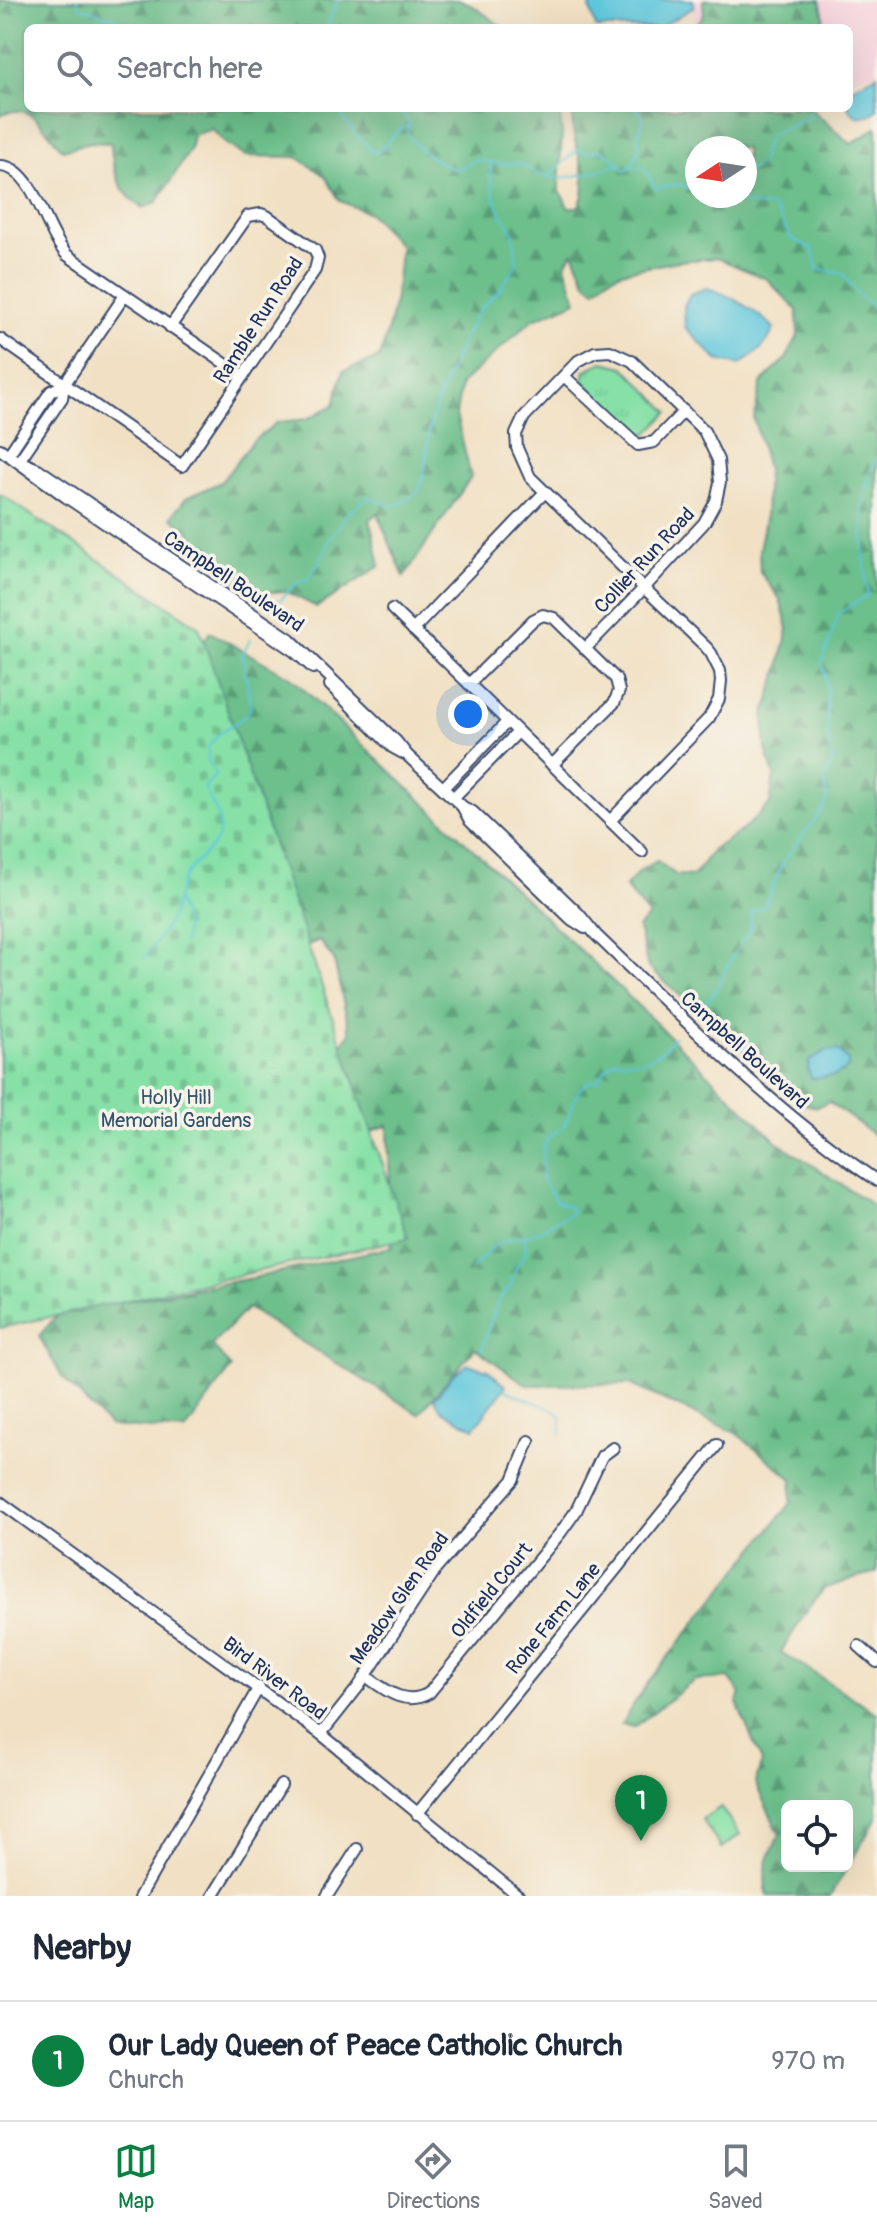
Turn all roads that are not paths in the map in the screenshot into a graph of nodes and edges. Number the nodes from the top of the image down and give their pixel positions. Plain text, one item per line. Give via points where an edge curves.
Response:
1 (0, 166) edge
2 (125, 295) junction
3 (170, 327) junction
4 (0, 339) edge
5 (243, 376) junction
6 (564, 376) junction
7 (64, 385) junction
8 (684, 411) junction
9 (4, 451) edge
10 (19, 461) junction
11 (545, 492) junction
12 (644, 588) junction
13 (392, 609) dead end
14 (413, 630) junction
15 (585, 649) junction
16 (469, 684) junction
17 (507, 722) junction
18 (518, 732) junction
19 (552, 765) junction
20 (443, 788) junction
21 (454, 797) junction
22 (610, 821) junction
23 (642, 852) dead end
24 (877, 1181) edge
25 (529, 1441) dead end
26 (717, 1445) dead end
27 (613, 1448) dead end
28 (0, 1502) edge
29 (859, 1646) dead end
30 (877, 1662) edge
31 (366, 1676) junction
32 (259, 1687) junction
33 (321, 1734) junction
34 (281, 1785) dead end
35 (417, 1814) junction
36 (357, 1849) dead end
37 (141, 1896) edge
38 (213, 1896) edge
39 (327, 1896) edge
40 (519, 1896) edge

1 - 2 street via 25,178 67,255
2 - 3 street
2 - 7 street
3 - 5 street
3 - 5 street, Ramble Run Road via 243,220 254,214 267,216 312,247 318,263
4 - 7 street
5 - 7 street, Ramble Run Road via 182,466
6 - 8 street, Collier Run Road via 589,354 617,352
6 - 8 street via 638,445 654,442
6 - 11 street, Collier Run Road via 524,417 516,434 524,469
7 - 9 street via 51,391
7 - 10 street via 62,398
8 - 12 street, Collier Run Road via 714,449 720,471 718,494 704,523
9 - 10 street, Campbell Boulevard
10 - 20 street, Campbell Boulevard via 290,639
11 - 12 street
11 - 14 street
12 - 15 street, Collier Run Road
12 - 22 street via 711,653 720,671 721,692 709,718
13 - 14 street
14 - 16 street
15 - 16 street via 554,618 540,616
15 - 19 street via 616,679 618,695
16 - 17 street
17 - 18 street
17 - 20 street
18 - 19 street
18 - 21 street
19 - 22 street
20 - 21 street, Campbell Boulevard
21 - 24 street, Campbell Boulevard via 777,1106
22 - 23 street
25 - 31 street, Meadow Glen Road via 513,1480 436,1569
26 - 35 street, Rohe Farm Lane
27 - 31 street, Oldfield Court via 602,1456 561,1532 429,1693 414,1699 397,1697
28 - 32 street, Bird River Road
29 - 30 street
31 - 33 street, Meadow Glen Road
32 - 33 street, Bird River Road
32 - 37 street
33 - 35 street, Bird River Road
34 - 38 street
35 - 40 street, Bird River Road
36 - 39 street

